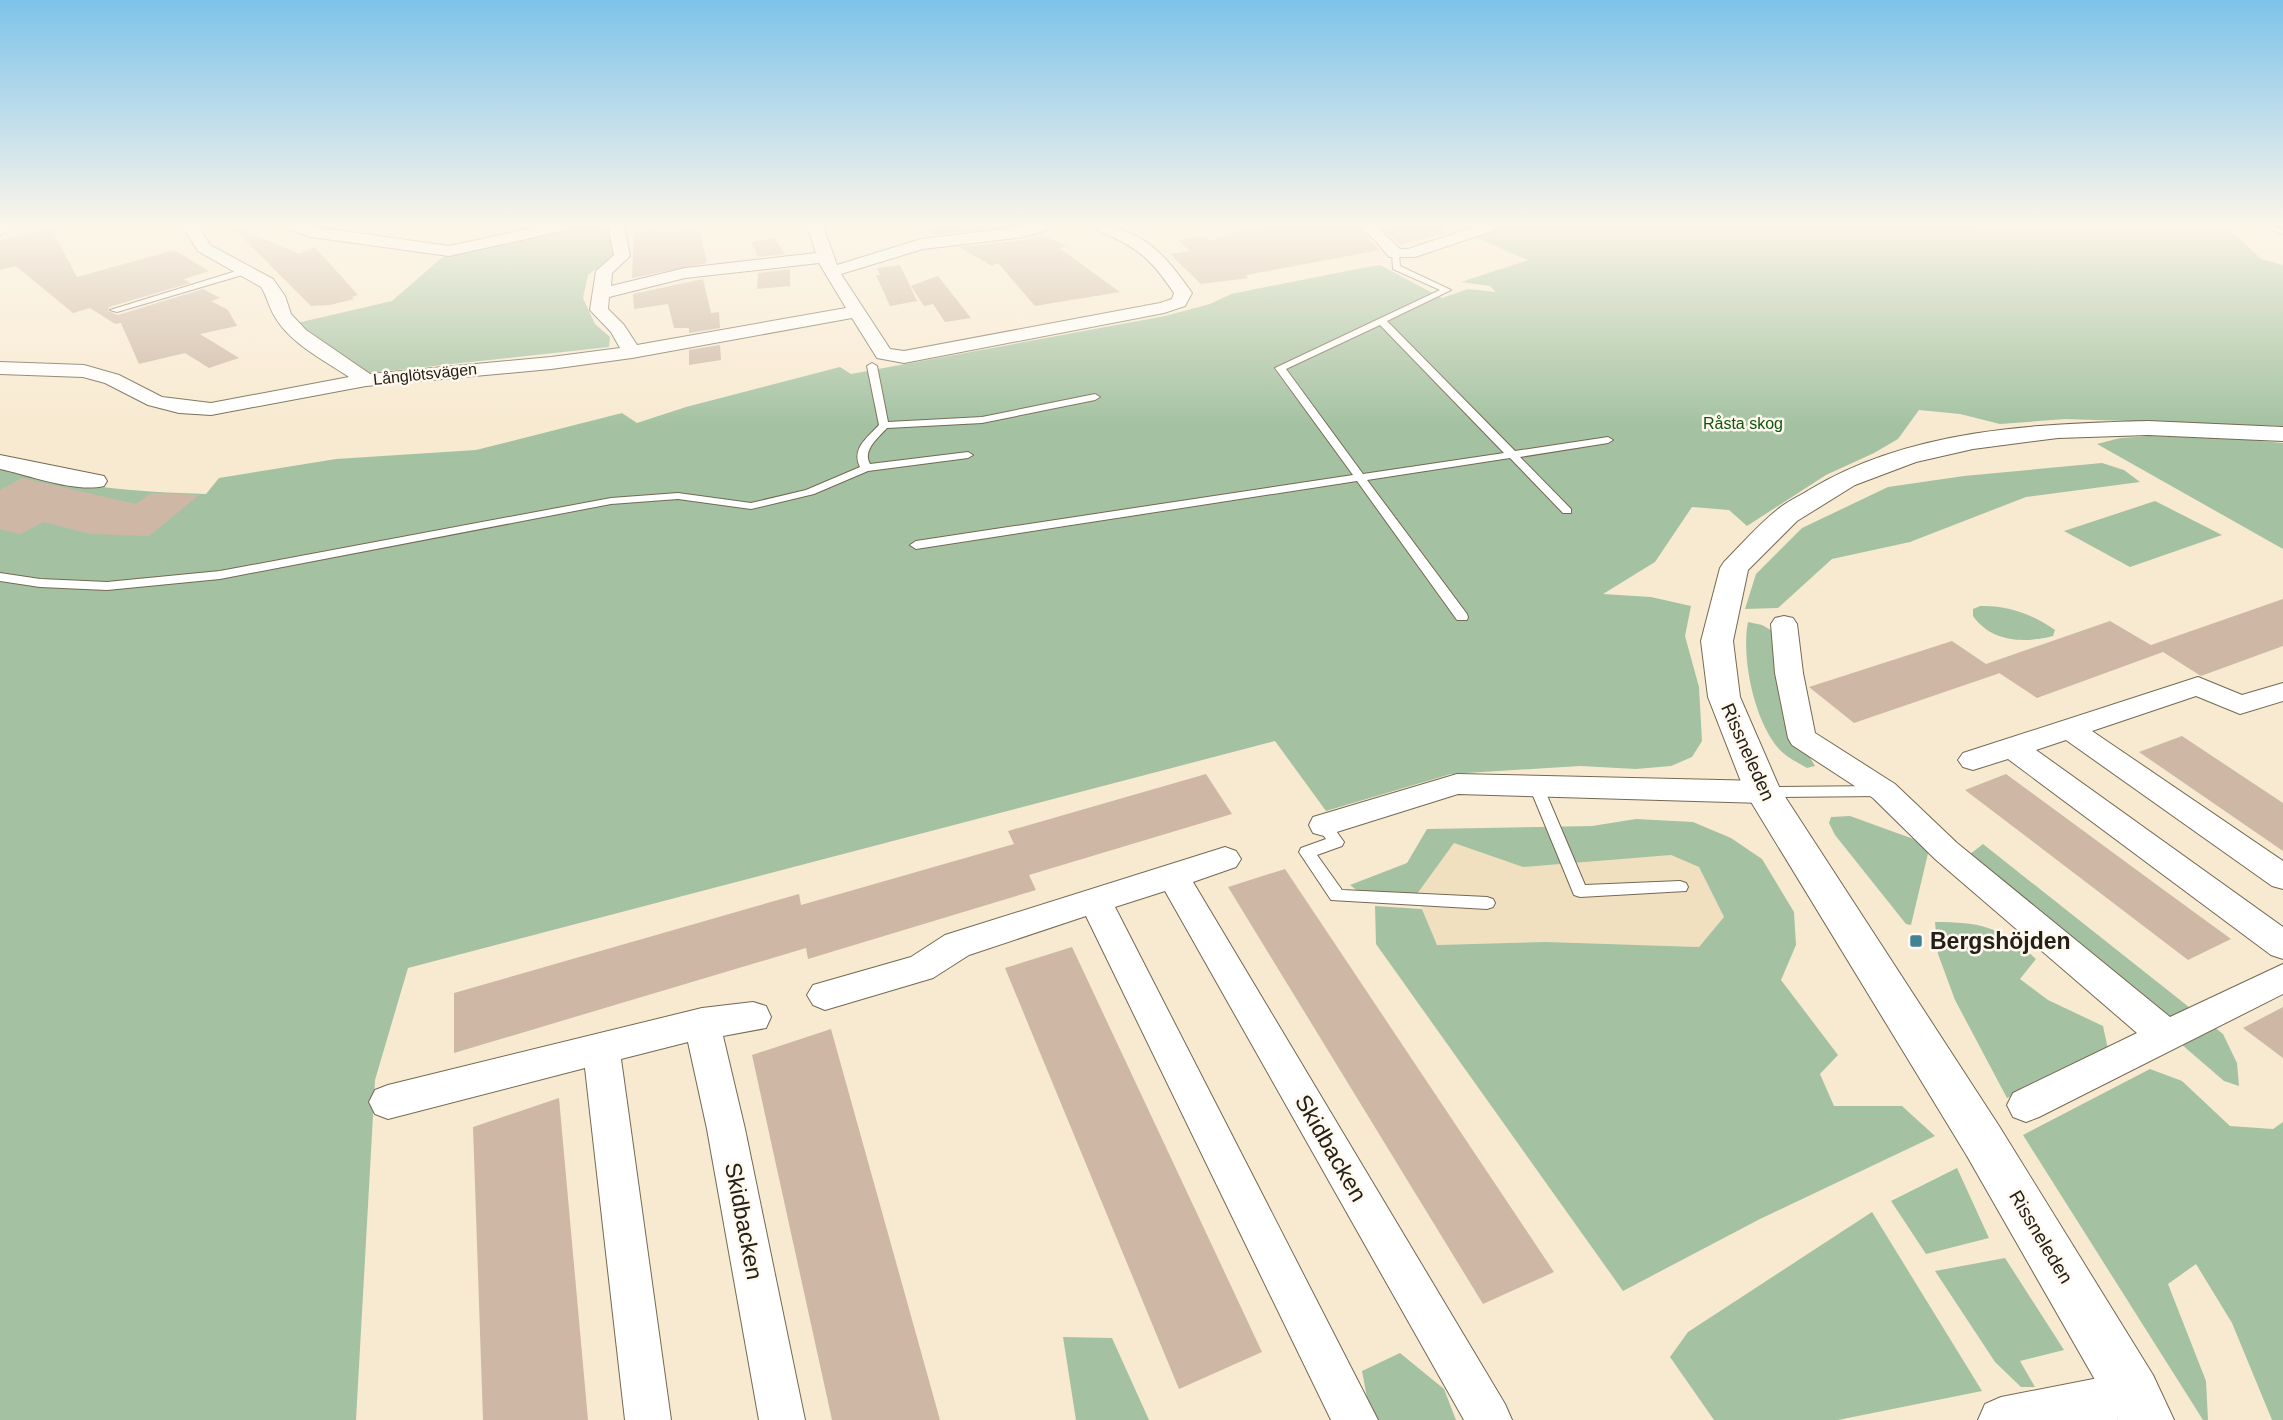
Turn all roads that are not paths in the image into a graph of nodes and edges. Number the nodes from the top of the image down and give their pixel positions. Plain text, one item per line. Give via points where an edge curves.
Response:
1 (174, 292) edge
2 (273, 292) edge
3 (608, 292) edge
4 (843, 292) edge
5 (1182, 292) edge
6 (1442, 292) edge
7 (601, 294) joint
8 (114, 310) dead end
9 (855, 313) junction
10 (1381, 320) junction
11 (632, 352) junction
12 (872, 366) dead end
13 (0, 368) edge
14 (366, 380) junction
15 (1095, 397) dead end
16 (884, 425) junction
17 (2283, 433) edge
18 (1608, 440) dead end
19 (968, 454) dead end
20 (1511, 455) junction
21 (0, 462) edge
22 (866, 468) junction
23 (1361, 477) junction
24 (96, 481) dead end
25 (1567, 511) dead end
26 (916, 545) dead end
27 (0, 577) edge
28 (1462, 617) dead end
29 (1784, 624) dead end
30 (2283, 692) edge
31 (2070, 729) junction
32 (2012, 747) junction
33 (1973, 760) dead end
34 (1536, 786) junction
35 (1884, 791) junction
36 (1763, 792) junction
37 (1324, 825) joint
38 (1225, 859) dead end
39 (1173, 876) junction
40 (2283, 877) edge
41 (1680, 887) dead end
42 (1094, 900) junction
43 (1487, 903) dead end
44 (2283, 945) edge
45 (2283, 978) edge
46 (825, 995) dead end
47 (753, 1017) dead end
48 (702, 1023) junction
49 (2167, 1036) junction
50 (601, 1048) junction
51 (388, 1102) dead end
52 (2026, 1105) dead end
53 (2140, 1407) edge
54 (648, 1420) edge
55 (782, 1420) edge
56 (1355, 1420) edge
57 (1489, 1420) edge
58 (2001, 1420) edge

1 - 8 lane
2 - 14 street via 282,315 299,334
3 - 7 street
4 - 9 street
5 - 9 street via 1179,302 1164,308 904,357 884,354
6 - 10 lane
7 - 11 street via 599,310
9 - 11 street, Långlötsvägen
10 - 20 lane
10 - 23 lane via 1280,368
11 - 14 street, Långlötsvägen
12 - 16 lane
13 - 14 street, Långlötsvägen via 84,371 112,379 155,401 195,409 230,407
15 - 16 lane via 982,420
16 - 22 lane via 863,449
17 - 36 street, Rissneleden via 2148,428 2058,431 1973,441 1908,456 1846,480 1787,515 1734,568 1717,641 1724,697
18 - 20 lane
19 - 22 lane
20 - 23 lane
20 - 25 lane
21 - 24 street
22 - 27 lane via 810,492 751,506 678,496 611,501 197,578 107,586
23 - 26 lane
23 - 28 lane
29 - 35 street via 1802,738
30 - 31 street via 2240,705 2198,687
31 - 32 street
31 - 40 street
32 - 33 street
32 - 44 street
34 - 36 street
34 - 37 street via 1457,784
34 - 41 lane via 1580,891
35 - 36 lane
35 - 49 street via 1947,851
36 - 53 street, Rissneleden via 1983,1141
37 - 43 lane via 1336,842 1307,852 1337,897
38 - 39 street
39 - 42 street
39 - 57 street, Skidbacken
42 - 46 street via 957,945 922,968
42 - 56 street
45 - 49 street
47 - 48 street
48 - 50 street
48 - 55 street, Skidbacken
49 - 52 street
50 - 51 street
50 - 54 street
53 - 58 street

